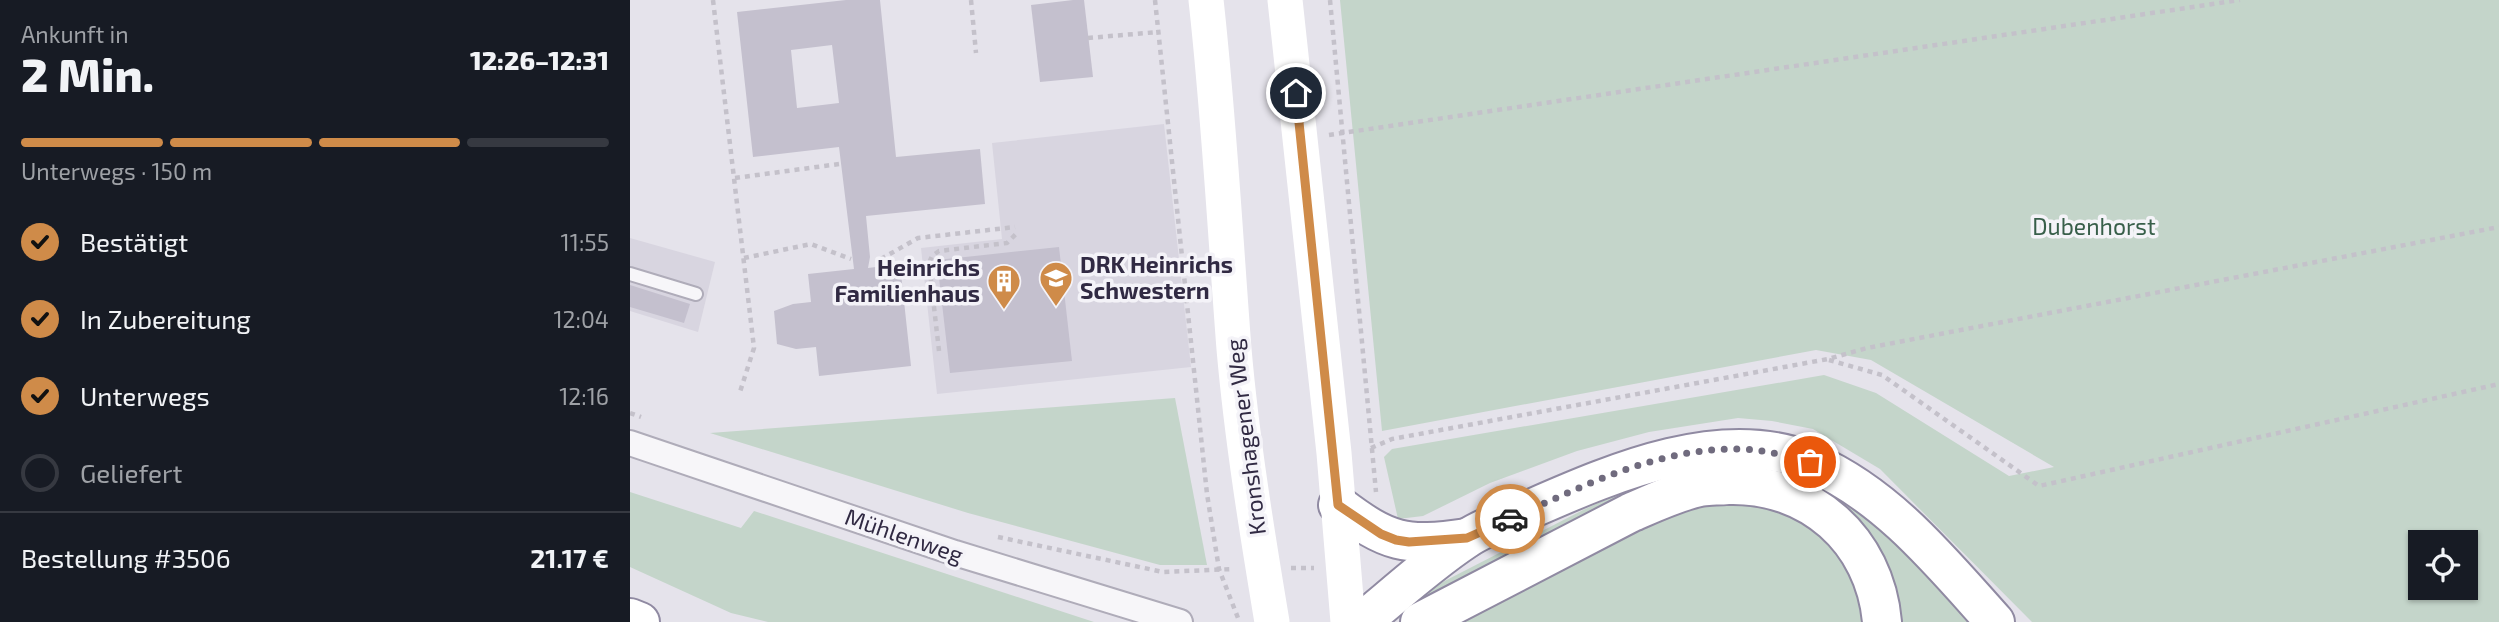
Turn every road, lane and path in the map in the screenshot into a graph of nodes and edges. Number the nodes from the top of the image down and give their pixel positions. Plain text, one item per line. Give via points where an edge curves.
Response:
1 (713, 0) edge
2 (971, 0) edge
3 (1156, 0) edge
4 (1206, 0) edge
5 (1285, 0) edge
6 (1331, 0) edge
7 (2240, 0) edge
8 (1158, 32) junction
9 (1088, 38) dead end
10 (976, 53) dead end
11 (1343, 133) junction
12 (1301, 140) junction
13 (839, 164) dead end
14 (735, 178) junction
15 (2499, 226) edge
16 (1015, 227) dead end
17 (1016, 234) dead end
18 (744, 258) junction
19 (851, 259) dead end
20 (881, 259) dead end
21 (630, 274) edge
22 (696, 294) dead end
23 (939, 351) dead end
24 (1828, 359) junction
25 (2499, 384) edge
26 (739, 395) dead end
27 (630, 413) edge
28 (643, 418) dead end
29 (630, 443) edge
30 (1371, 448) junction
31 (1377, 499) dead end
32 (1338, 505) junction
33 (988, 535) dead end
34 (1467, 538) junction
35 (1263, 568) junction
36 (1345, 568) junction
37 (1219, 569) junction
38 (630, 618) edge
39 (639, 622) edge
40 (1180, 622) edge
41 (1240, 622) edge
42 (1272, 622) edge
43 (1348, 622) edge
44 (1362, 622) edge
45 (1420, 622) edge
46 (1882, 622) edge
47 (1995, 622) edge

1 - 14 path
2 - 10 path
3 - 8 path
4 - 35 main road, Kronshagener Weg via 1234,351
5 - 12 main road
6 - 11 path
7 - 11 path
8 - 9 path
8 - 37 path
11 - 12 path
11 - 30 path
12 - 32 main road
13 - 14 path
14 - 18 path
15 - 24 path
16 - 20 path via 918,238
17 - 23 path via 1007,243 939,251 932,256 929,263
18 - 19 path via 811,244
18 - 26 path via 754,348
21 - 22 lane
24 - 25 path via 1882,375 2039,486
24 - 30 path via 1392,439
27 - 28 path
29 - 40 street, Mühlenweg via 955,553
30 - 31 path
32 - 34 highway via 1396,540
32 - 36 main road
33 - 37 path via 1163,572
34 - 44 highway
34 - 47 highway via 1592,482 1659,460 1740,449 1776,453 1810,462 1871,495 1934,554
35 - 36 path
35 - 37 path
35 - 42 main road, Kronshagener Weg
36 - 43 main road
37 - 41 path
38 - 39 highway
45 - 46 highway via 1665,498 1702,486 1741,485 1768,487 1795,497 1840,527 1870,568

